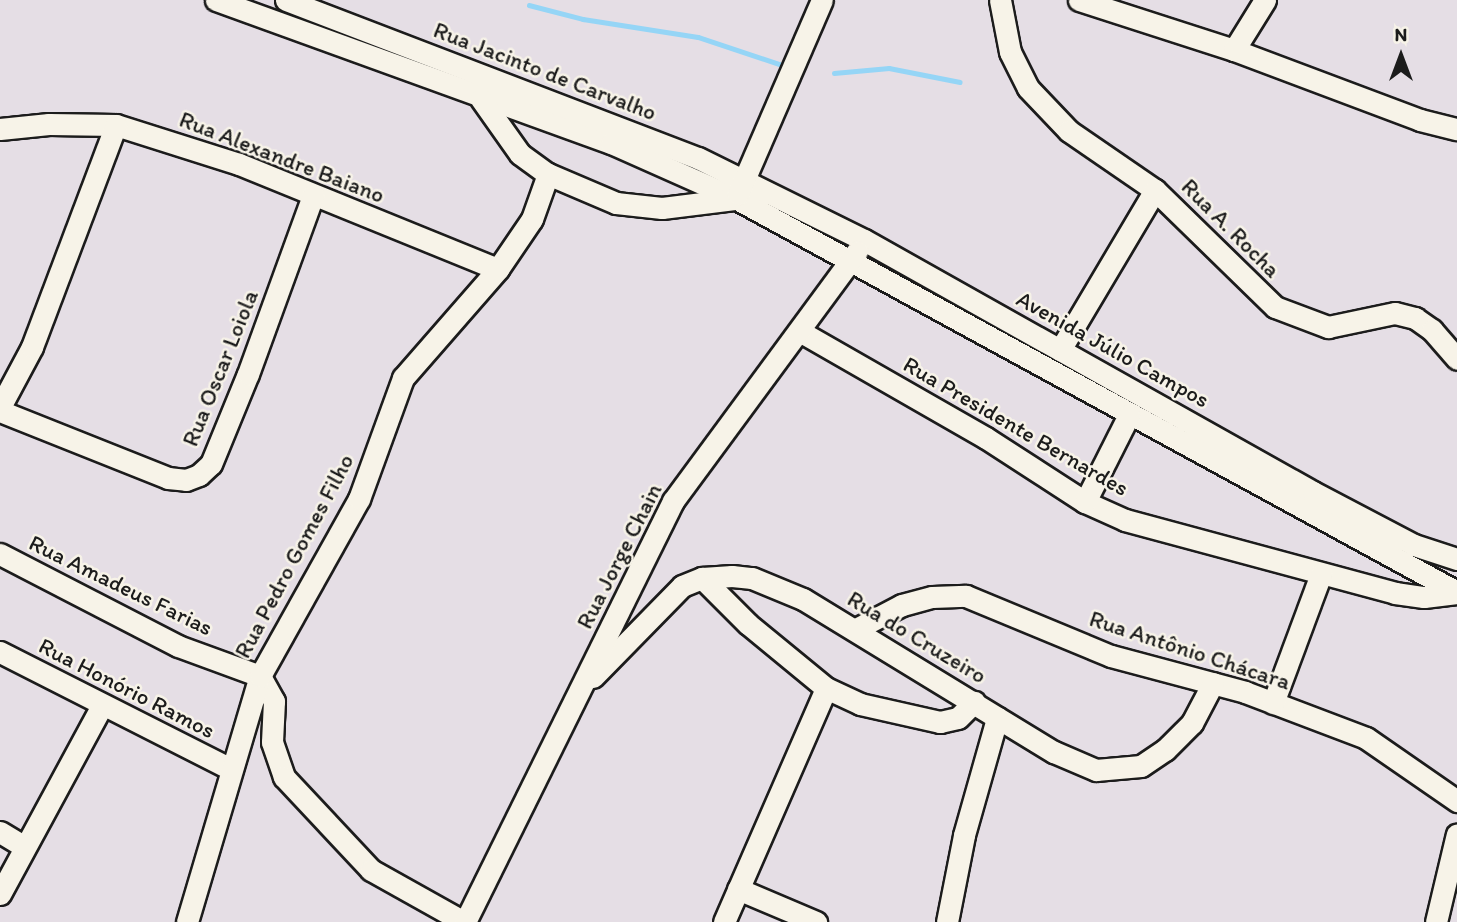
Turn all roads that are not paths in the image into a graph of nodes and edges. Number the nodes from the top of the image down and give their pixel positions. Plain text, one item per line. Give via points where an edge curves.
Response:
1 (216, 0) edge
2 (285, 0) edge
3 (822, 0) edge
4 (1000, 0) edge
5 (1079, 0) edge
6 (1265, 0) edge
7 (354, 27) junction
8 (346, 48) junction
9 (1234, 50) junction
10 (481, 99) junction
11 (116, 125) junction
12 (0, 129) edge
13 (1457, 129) edge
14 (615, 134) junction
15 (548, 174) junction
16 (740, 190) junction
17 (1154, 190) junction
18 (313, 195) junction
19 (864, 240) junction
20 (850, 260) junction
21 (909, 265) junction
22 (498, 269) junction
23 (897, 286) junction
24 (802, 332) junction
25 (1060, 350) junction
26 (1457, 359) edge
27 (0, 409) edge
28 (1129, 415) junction
29 (1085, 502) junction
30 (0, 554) edge
31 (1457, 559) edge
32 (1321, 574) junction
33 (702, 578) junction
34 (1457, 593) edge
35 (856, 629) junction
36 (0, 652) edge
37 (260, 676) junction
38 (586, 683) junction
39 (1213, 683) junction
40 (826, 688) junction
41 (974, 702) junction
42 (1273, 703) junction
43 (101, 707) junction
44 (997, 718) junction
45 (231, 769) junction
46 (1457, 801) edge
47 (0, 832) edge
48 (1457, 834) edge
49 (25, 846) junction
50 (738, 889) junction
51 (0, 894) edge
52 (187, 922) edge
53 (465, 922) edge
54 (724, 922) edge
55 (816, 922) edge
56 (947, 922) edge
57 (1436, 922) edge

1 - 8 street
2 - 7 street, Rua Jacinto de Carvalho
3 - 16 street
4 - 17 street, Rua A. Rocha via 1010,52 1028,88 1069,131
5 - 9 street
6 - 9 street
7 - 8 street
7 - 14 street, Rua Jacinto de Carvalho
8 - 10 street
9 - 13 street via 1420,120
10 - 14 street
10 - 15 street via 520,154
11 - 12 street, Rua Alexandre Baiano
11 - 18 street, Rua Alexandre Baiano via 239,164
11 - 27 street, Rua Oscar Loiola via 32,347
14 - 16 street
15 - 16 street via 637,208
15 - 22 street, Rua Pedro Gomes Filho via 532,219
16 - 19 street, Avenida Júlio Campos
16 - 20 street
17 - 25 street
17 - 26 street, Rua A. Rocha via 1275,307 1328,327 1395,313 1415,317 1433,330
18 - 22 street, Rua Alexandre Baiano
18 - 27 street, Rua Oscar Loiola via 248,374 211,464 199,475 187,480 168,478
19 - 20 street, Rua Jorge Chain
19 - 21 street, Avenida Júlio Campos
20 - 23 street
20 - 24 street, Rua Jorge Chain
21 - 23 street
21 - 25 street, Avenida Júlio Campos
22 - 37 street, Rua Pedro Gomes Filho via 403,378 359,499
23 - 28 street
24 - 29 street, Rua Presidente Bernardes via 986,438
24 - 38 street, Rua Jorge Chain via 673,501
25 - 31 street, Avenida Júlio Campos via 1313,492 1415,545
28 - 29 street
28 - 34 street
29 - 32 street, Rua Presidente Bernardes via 1171,535
30 - 37 street, Rua Amadeus Farias via 178,646
32 - 34 street, Rua Presidente Bernardes via 1405,594
32 - 42 street
33 - 35 street, Rua do Cruzeiro via 752,578 803,599
33 - 38 street via 664,601
33 - 40 street via 748,624
35 - 39 street, Rua Antônio Chácara via 902,605 932,597 967,596 1111,656
35 - 41 street, Rua do Cruzeiro
36 - 43 street, Rua Honório Ramos
37 - 45 street, Rua Pedro Gomes Filho
37 - 53 street via 274,701 272,742 284,777 372,870
38 - 53 street, Rua Jorge Chain
39 - 42 street, Rua Antônio Chácara
39 - 44 street, Rua do Cruzeiro via 1192,723 1165,750 1140,765 1116,771 1096,770 1054,752
40 - 41 street via 860,704 940,722 958,718
40 - 50 street
41 - 44 street, Rua do Cruzeiro
42 - 46 street, Rua Antônio Chácara via 1366,738
43 - 45 street, Rua Honório Ramos
43 - 49 street
44 - 56 street via 964,835
45 - 52 street, Rua Pedro Gomes Filho
47 - 49 street
48 - 57 street
49 - 51 street
50 - 54 street
50 - 55 street

